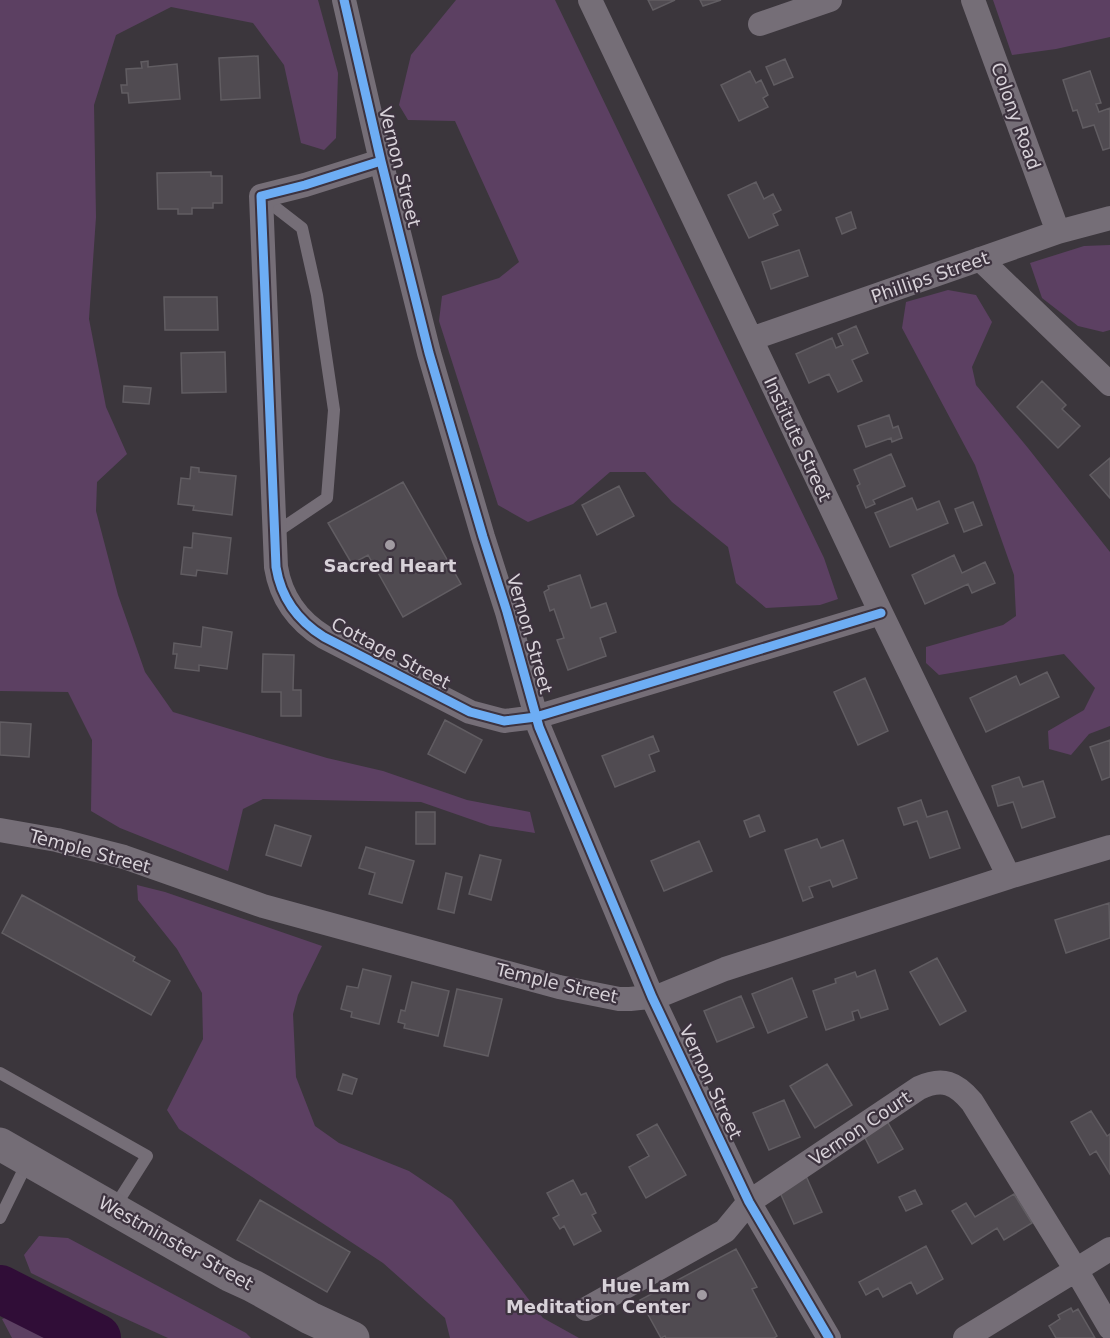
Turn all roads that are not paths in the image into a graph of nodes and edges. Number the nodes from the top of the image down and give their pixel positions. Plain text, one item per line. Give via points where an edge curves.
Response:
1 (344, 0) edge
2 (590, 0) edge
3 (830, 0) edge
4 (973, 0) edge
5 (760, 24) dead end
6 (381, 160) junction
7 (261, 196) junction
8 (1110, 218) edge
9 (1058, 232) junction
10 (980, 259) junction
11 (751, 339) junction
12 (1110, 384) edge
13 (275, 533) junction
14 (881, 613) junction
15 (536, 717) junction
16 (0, 830) edge
17 (1110, 846) edge
18 (1009, 877) junction
19 (652, 997) junction
20 (0, 1073) edge
21 (0, 1144) edge
22 (28, 1160) junction
23 (749, 1202) junction
24 (113, 1209) junction
25 (0, 1218) edge
26 (1110, 1249) edge
27 (1076, 1270) junction
28 (586, 1309) dead end
29 (1110, 1328) edge
30 (353, 1338) edge
31 (829, 1338) edge
32 (965, 1338) edge

1 - 6 street, Vernon Street
2 - 11 street, Institute Street
3 - 5 street
4 - 9 street, Colony Road
6 - 7 street
6 - 15 street, Vernon Street via 429,353
7 - 13 street, Cottage Street
7 - 13 lane via 302,228 317,295 333,410 327,498
8 - 9 street, Phillips Street
9 - 10 street, Phillips Street
10 - 11 street, Phillips Street
10 - 12 street
11 - 14 street, Institute Street
13 - 15 street, Cottage Street via 276,567 282,589 299,618 312,629 470,712 504,722
14 - 15 street, Cottage Street
14 - 18 street, Institute Street
15 - 19 street, Vernon Street
16 - 19 street, Temple Street via 124,857 264,906 559,987 619,999
17 - 18 street, Temple Street
18 - 19 street, Temple Street via 725,969
19 - 23 street, Vernon Street
20 - 24 lane via 147,1156
21 - 22 highway, Westminster Street
22 - 24 highway, Westminster Street
22 - 25 lane
23 - 27 street, Vernon Court via 919,1088 947,1082 972,1102
23 - 28 street, Vernon Court via 725,1231
23 - 31 street, Vernon Street
24 - 30 highway, Westminster Street via 229,1275
26 - 27 street
27 - 29 street
27 - 32 street

